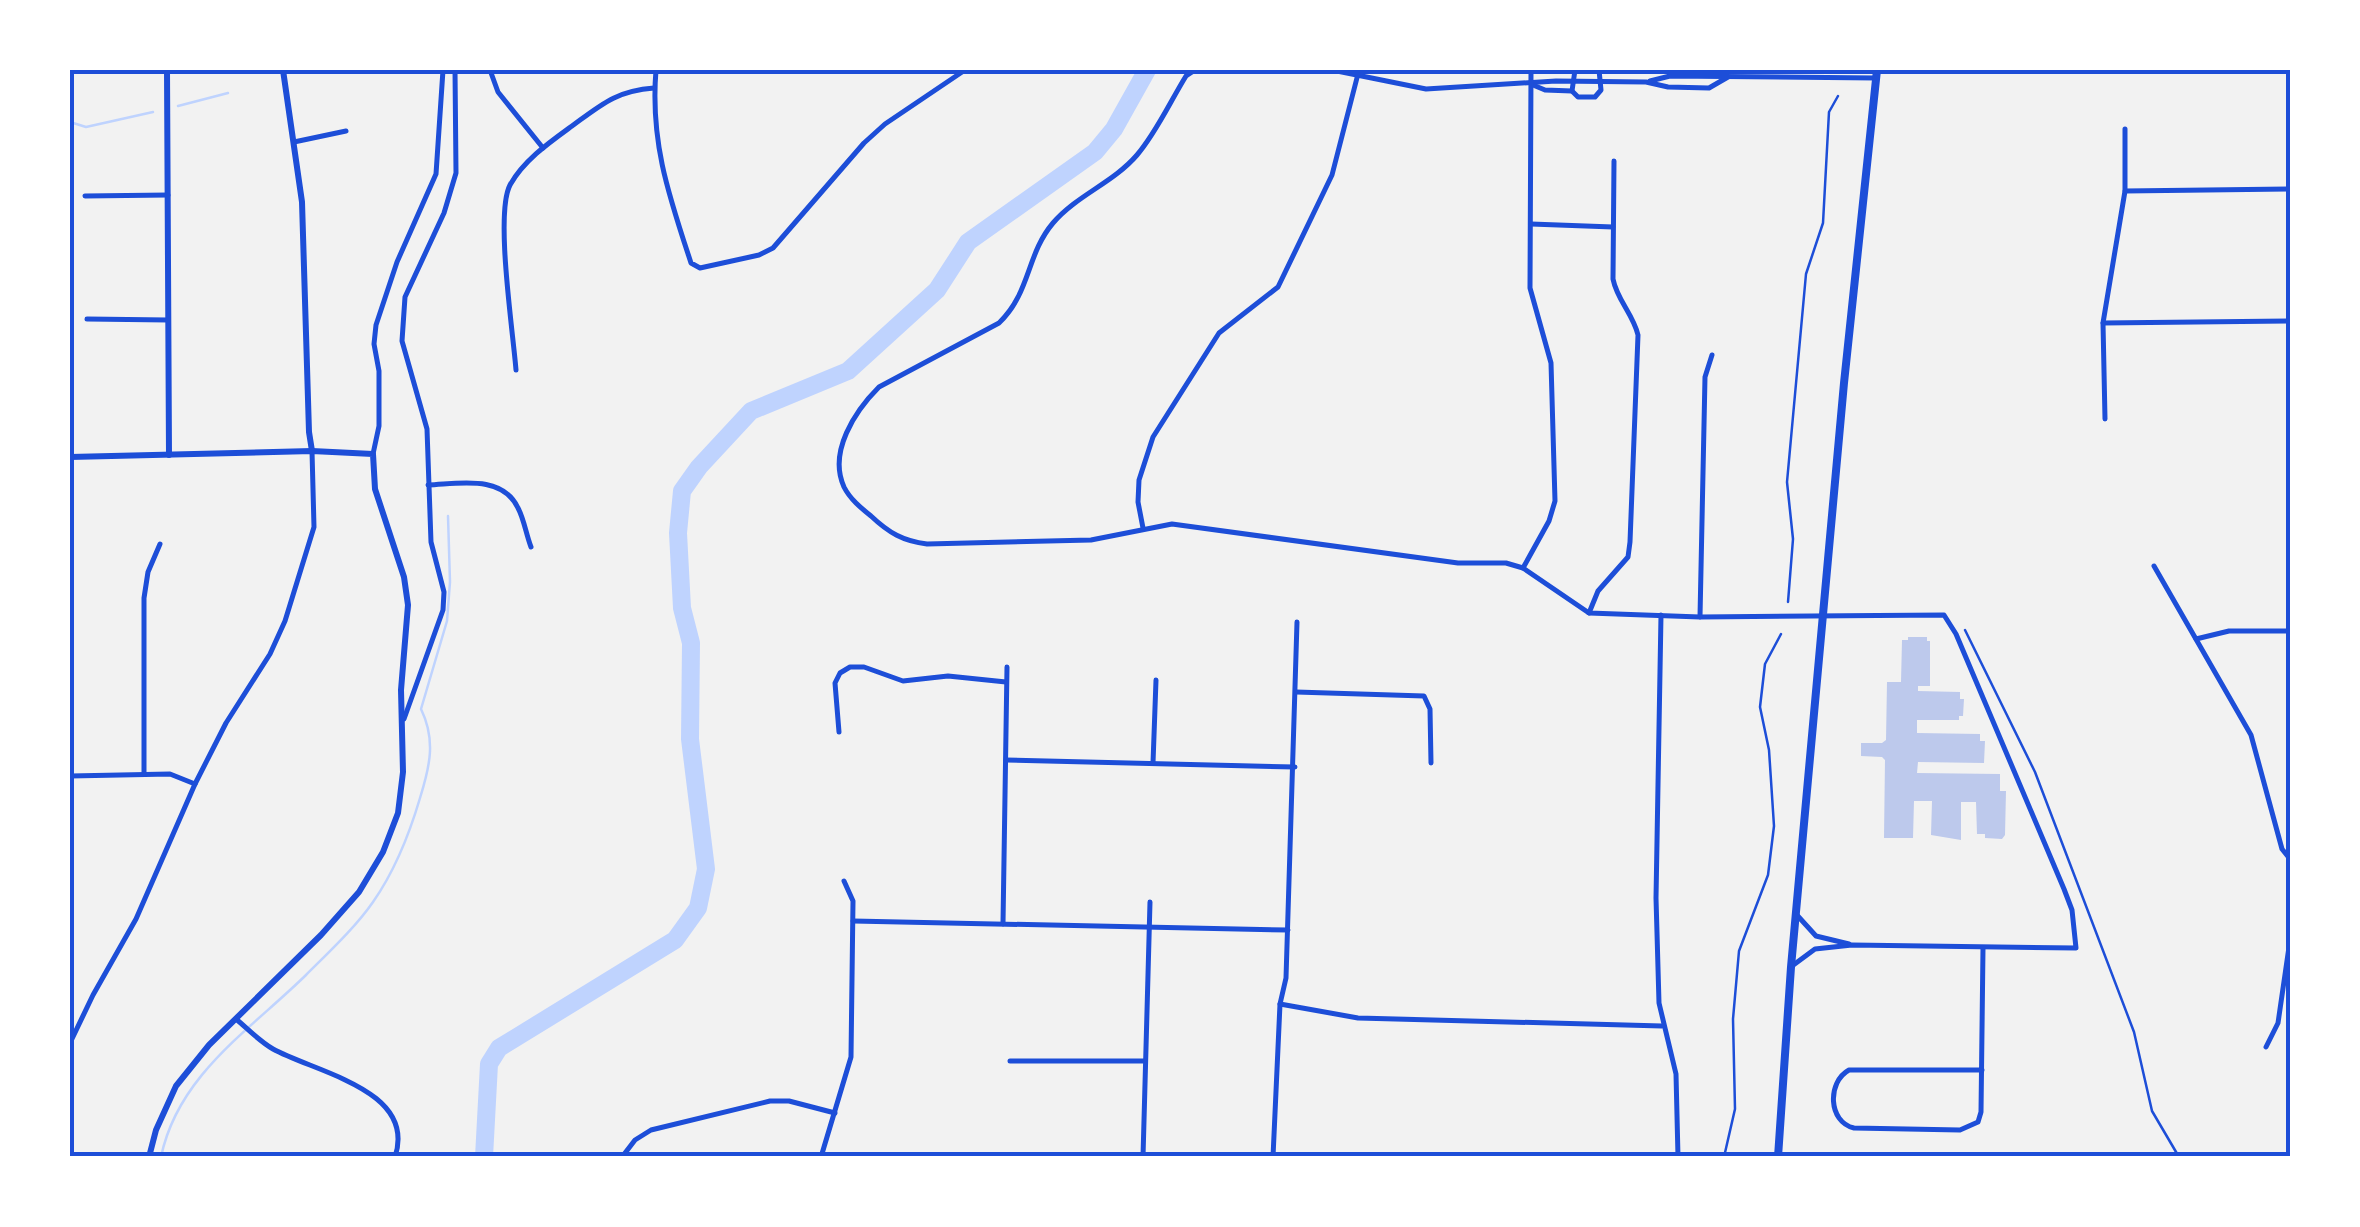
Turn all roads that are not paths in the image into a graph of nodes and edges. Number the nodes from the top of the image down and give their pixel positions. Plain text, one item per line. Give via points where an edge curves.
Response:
1 (167, 70) edge
2 (283, 70) edge
3 (443, 70) edge
4 (455, 70) edge
5 (490, 70) edge
6 (656, 70) edge
7 (965, 70) edge
8 (1196, 70) edge
9 (1332, 70) edge
10 (1531, 70) edge
11 (1575, 70) edge
12 (1599, 70) edge
13 (1359, 73) edge
14 (1728, 74) edge
15 (1876, 74) edge
16 (1572, 81) junction
17 (1602, 82) junction
18 (1646, 82) junction
19 (1531, 84) junction
20 (654, 88) junction
21 (1572, 91) junction
22 (2125, 129) dead end
23 (346, 132) dead end
24 (294, 142) junction
25 (542, 148) junction
26 (1614, 161) dead end
27 (2290, 189) edge
28 (2126, 191) junction
29 (168, 195) junction
30 (85, 196) dead end
31 (1530, 224) junction
32 (1613, 227) junction
33 (87, 319) dead end
34 (168, 320) junction
35 (2290, 321) edge
36 (2104, 323) junction
37 (1712, 354) dead end
38 (516, 370) dead end
39 (2106, 419) dead end
40 (312, 452) junction
41 (373, 454) junction
42 (170, 455) junction
43 (70, 457) edge
44 (428, 485) junction
45 (1144, 528) junction
46 (160, 544) dead end
47 (531, 547) dead end
48 (2154, 566) dead end
49 (1523, 568) junction
50 (1589, 613) junction
51 (1661, 616) junction
52 (1700, 617) junction
53 (1823, 617) junction
54 (1297, 622) dead end
55 (2290, 630) edge
56 (2196, 639) junction
57 (1008, 667) dead end
58 (1156, 680) dead end
59 (1006, 682) junction
60 (1296, 692) junction
61 (402, 722) junction
62 (839, 732) dead end
63 (1006, 760) junction
64 (1153, 763) junction
65 (1430, 763) dead end
66 (1295, 767) junction
67 (144, 773) junction
68 (70, 776) edge
69 (195, 784) junction
70 (2290, 859) edge
71 (844, 881) dead end
72 (1150, 902) dead end
73 (1796, 914) junction
74 (853, 922) junction
75 (1003, 924) junction
76 (1150, 927) junction
77 (1288, 930) junction
78 (2290, 940) edge
79 (1852, 945) junction
80 (1983, 948) junction
81 (1791, 967) junction
82 (1280, 1004) junction
83 (236, 1019) junction
84 (1662, 1026) junction
85 (70, 1043) edge
86 (2266, 1047) dead end
87 (1010, 1061) dead end
88 (1145, 1061) junction
89 (1982, 1070) junction
90 (835, 1113) junction
91 (149, 1157) edge
92 (396, 1157) edge
93 (622, 1157) edge
94 (821, 1157) edge
95 (1143, 1157) edge
96 (1273, 1157) edge
97 (1678, 1157) edge
98 (1778, 1157) edge

1 - 29 street
2 - 24 street
3 - 41 street via 436,174 376,325 379,426
4 - 44 street via 456,173 405,297 402,340 426,429
5 - 25 street via 498,92
6 - 20 street
7 - 20 street via 864,143 773,248 700,268 691,263 667,191 656,145
8 - 45 street via 1138,155 1053,224 1011,311 879,387 863,403 840,452 843,485 852,500 908,541 1092,540
9 - 13 street
10 - 19 street
11 - 16 street
12 - 17 street
13 - 19 street via 1426,90
13 - 45 street via 1332,175 1278,287 1219,333 1153,437 1139,480
14 - 15 street
14 - 18 street
14 - 18 street via 1709,88
15 - 53 highway
16 - 17 street
16 - 19 street
16 - 21 street
17 - 18 street
17 - 21 street via 1595,97
19 - 21 street
19 - 31 street
20 - 25 street via 616,95
22 - 28 street
23 - 24 street
24 - 40 street
25 - 38 street via 517,174 504,202
26 - 32 street
27 - 28 street
28 - 36 street
29 - 30 street
29 - 34 street
31 - 32 street
31 - 49 street via 1530,288 1553,379 1555,501
32 - 50 street via 1616,293 1638,335 1630,542 1628,558
33 - 34 street
34 - 42 street
35 - 36 street
36 - 39 street
37 - 52 street
40 - 41 street
40 - 42 street
40 - 69 street via 314,527 285,622
41 - 61 street via 375,489 408,605
42 - 43 street
44 - 47 street via 483,484 505,492
44 - 61 street via 444,610
45 - 49 street via 1172,524
46 - 67 street via 144,590
48 - 56 street
49 - 50 street
50 - 51 street
51 - 52 street
51 - 84 street via 1656,898
52 - 53 street
53 - 73 highway
53 - 80 street via 1944,615 1956,634 2064,889 2076,948
54 - 60 street
55 - 56 street
56 - 70 street via 2251,736
57 - 59 street
58 - 64 street
59 - 62 street via 948,676 903,681 850,667 835,683
59 - 63 street
60 - 65 street via 1424,696
60 - 66 street
61 - 83 street via 398,813 367,882
63 - 64 street
63 - 75 street
64 - 66 street
66 - 77 street
67 - 68 street
67 - 69 street
69 - 85 street via 136,919
71 - 74 street
72 - 76 street
73 - 79 street via 1816,936
73 - 81 highway
74 - 75 street
74 - 90 street via 851,1057
75 - 76 street
76 - 77 street
76 - 88 street
77 - 82 street
78 - 86 street via 2278,1024
79 - 80 street
79 - 81 street via 1814,950
80 - 89 street
81 - 98 highway
82 - 84 street via 1358,1018
82 - 96 street
83 - 91 street via 176,1086
83 - 92 street via 273,1049 378,1098 393,1114 400,1137
84 - 97 street via 1676,1074
87 - 88 street
88 - 95 street
89 - 89 street via 1981,1112 1975,1124 1960,1130 1850,1128 1838,1120 1838,1077 1853,1068
90 - 93 street via 770,1101 651,1130
90 - 94 street

